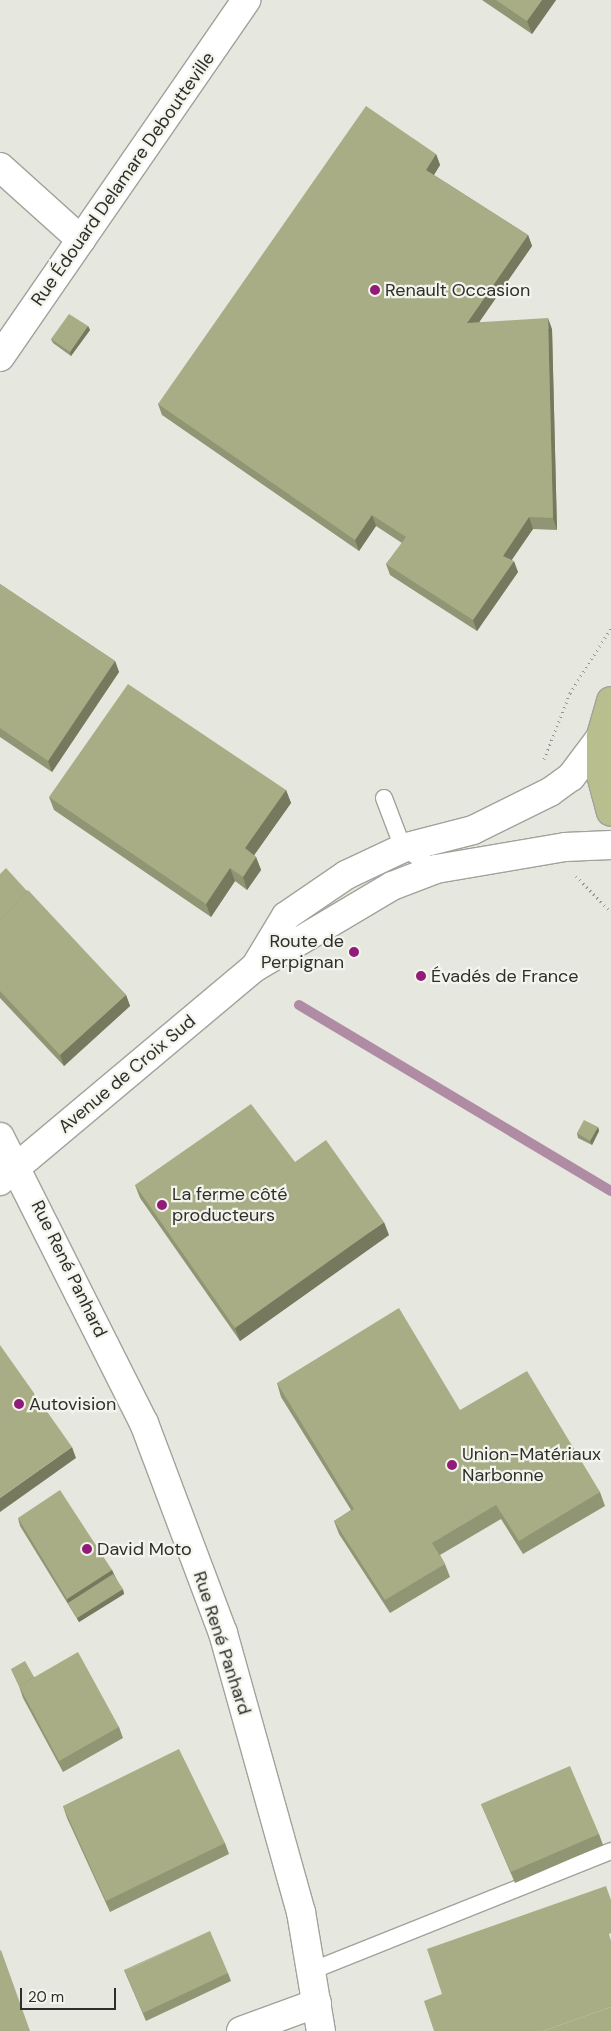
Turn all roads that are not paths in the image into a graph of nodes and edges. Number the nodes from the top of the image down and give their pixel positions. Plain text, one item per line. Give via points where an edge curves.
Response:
1 (246, 0) edge
2 (0, 167) edge
3 (81, 240) junction
4 (0, 358) edge
5 (611, 701) edge
6 (601, 737) junction
7 (384, 798) dead end
8 (611, 812) edge
9 (611, 845) edge
10 (403, 848) junction
11 (436, 869) junction
12 (254, 968) junction
13 (0, 1137) edge
14 (9, 1173) edge
15 (611, 1852) edge
16 (311, 1971) junction
17 (317, 2003) junction
18 (241, 2031) edge
19 (321, 2031) edge

1 - 3 street, Rue Édouard Delamare Deboutteville
2 - 3 street
3 - 4 street, Rue Édouard Delamare Deboutteville
5 - 6 main road
6 - 8 main road via 601,775
6 - 10 street, Avenue de Croix Sud via 571,777 550,792 473,830
7 - 10 lane
9 - 11 street, Avenue de Croix Sud via 565,847
10 - 11 lane
10 - 12 street, Avenue de Croix Sud via 346,876 286,916
11 - 12 street, Avenue de Croix Sud via 392,886
12 - 14 street, Avenue de Croix Sud
13 - 14 street, Rue René Panhard
14 - 16 street, Rue René Panhard via 144,1423 223,1633 301,1912
15 - 16 lane
16 - 17 street, Rue René Panhard
17 - 18 street
17 - 19 street, Rue René Panhard

